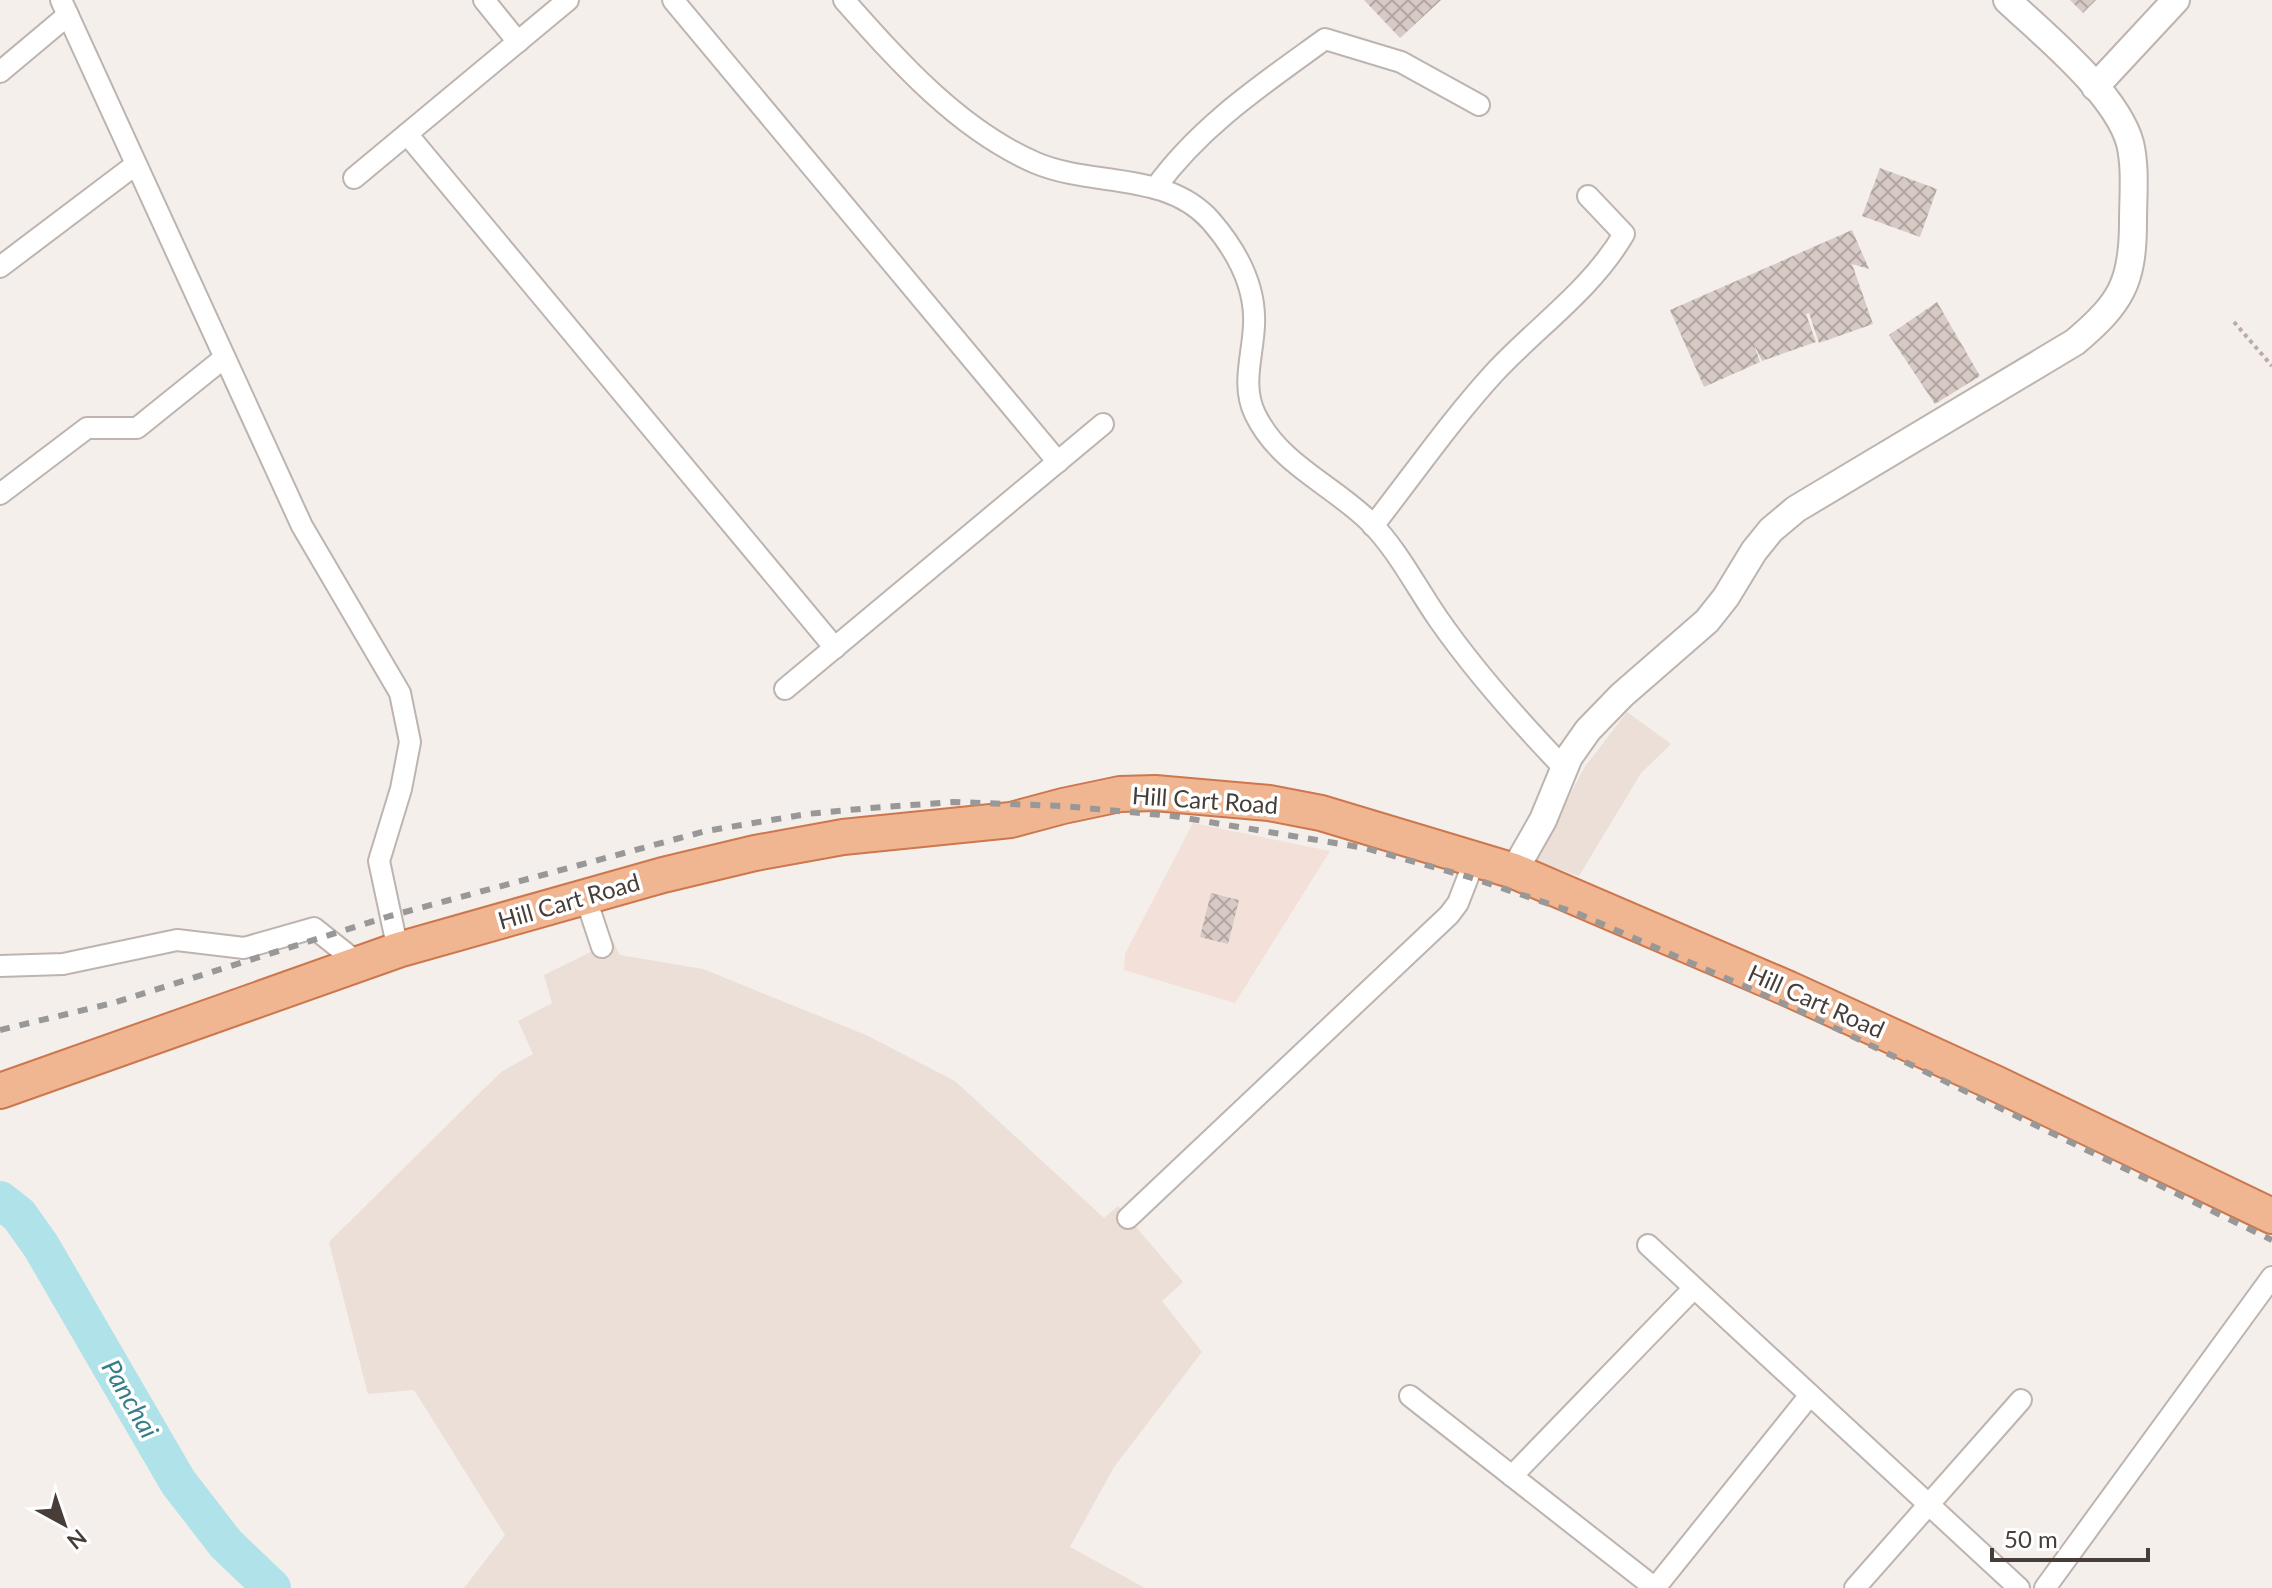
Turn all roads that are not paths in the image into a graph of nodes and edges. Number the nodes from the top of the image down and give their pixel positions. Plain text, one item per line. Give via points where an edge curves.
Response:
1 (484, 0) edge
2 (568, 0) edge
3 (673, 0) edge
4 (844, 0) edge
5 (2007, 0) edge
6 (2176, 0) edge
7 (64, 8) edge
8 (518, 42) junction
9 (0, 72) edge
10 (2095, 87) junction
11 (1479, 105) dead end
12 (407, 134) junction
13 (135, 165) junction
14 (354, 178) dead end
15 (1156, 187) junction
16 (1588, 196) dead end
17 (0, 267) edge
18 (224, 358) junction
19 (1103, 424) dead end
20 (1058, 462) junction
21 (0, 494) edge
22 (1373, 526) junction
23 (835, 648) junction
24 (785, 689) dead end
25 (1564, 768) junction
26 (1475, 859) junction
27 (1514, 871) junction
28 (585, 896) junction
29 (602, 947) dead end
30 (398, 950) junction
31 (358, 963) junction
32 (0, 966) edge
33 (0, 1091) edge
34 (2272, 1216) edge
35 (1128, 1218) dead end
36 (1648, 1245) dead end
37 (2272, 1277) edge
38 (1694, 1288) junction
39 (1810, 1395) junction
40 (1410, 1396) dead end
41 (2021, 1400) dead end
42 (1512, 1476) junction
43 (1929, 1505) junction
44 (1655, 1588) edge
45 (1855, 1588) edge
46 (2019, 1588) edge
47 (2045, 1588) edge

1 - 8 street
2 - 8 street
3 - 20 street
4 - 15 street via 942,100 1006,148 1070,174
5 - 10 street
6 - 10 street
7 - 9 street
7 - 13 street
8 - 12 street
10 - 25 street via 2119,119 2134,167 2133,251 2126,283 2097,324 1796,509 1754,551 1707,621 1622,695 1588,730
11 - 15 street via 1401,62 1325,39 1223,114
12 - 14 street
12 - 23 street
13 - 17 street
13 - 18 street
15 - 22 street via 1209,219 1244,272 1253,297 1254,324 1248,390 1269,436 1302,470
16 - 22 street via 1624,234 1609,260 1495,373
18 - 21 street via 137,428 87,428
18 - 30 street via 302,526 400,693 410,742 379,861
19 - 20 street
20 - 23 street
22 - 25 street via 1475,669
23 - 24 street
25 - 27 street
26 - 27 highway, Hill Cart Road
26 - 28 highway, Hill Cart Road via 1321,813 1143,793 1011,820 843,837 755,853
26 - 35 street via 1449,915
27 - 34 highway, Hill Cart Road via 1789,989
28 - 29 street
28 - 30 highway, Hill Cart Road
30 - 31 highway, Hill Cart Road
31 - 32 street via 314,928 244,948 177,940 63,964
31 - 33 highway, Hill Cart Road
36 - 38 street
37 - 47 street
38 - 39 street
38 - 42 street
39 - 43 street
39 - 44 street
40 - 42 street
41 - 43 street
42 - 44 street
43 - 45 street
43 - 46 street

